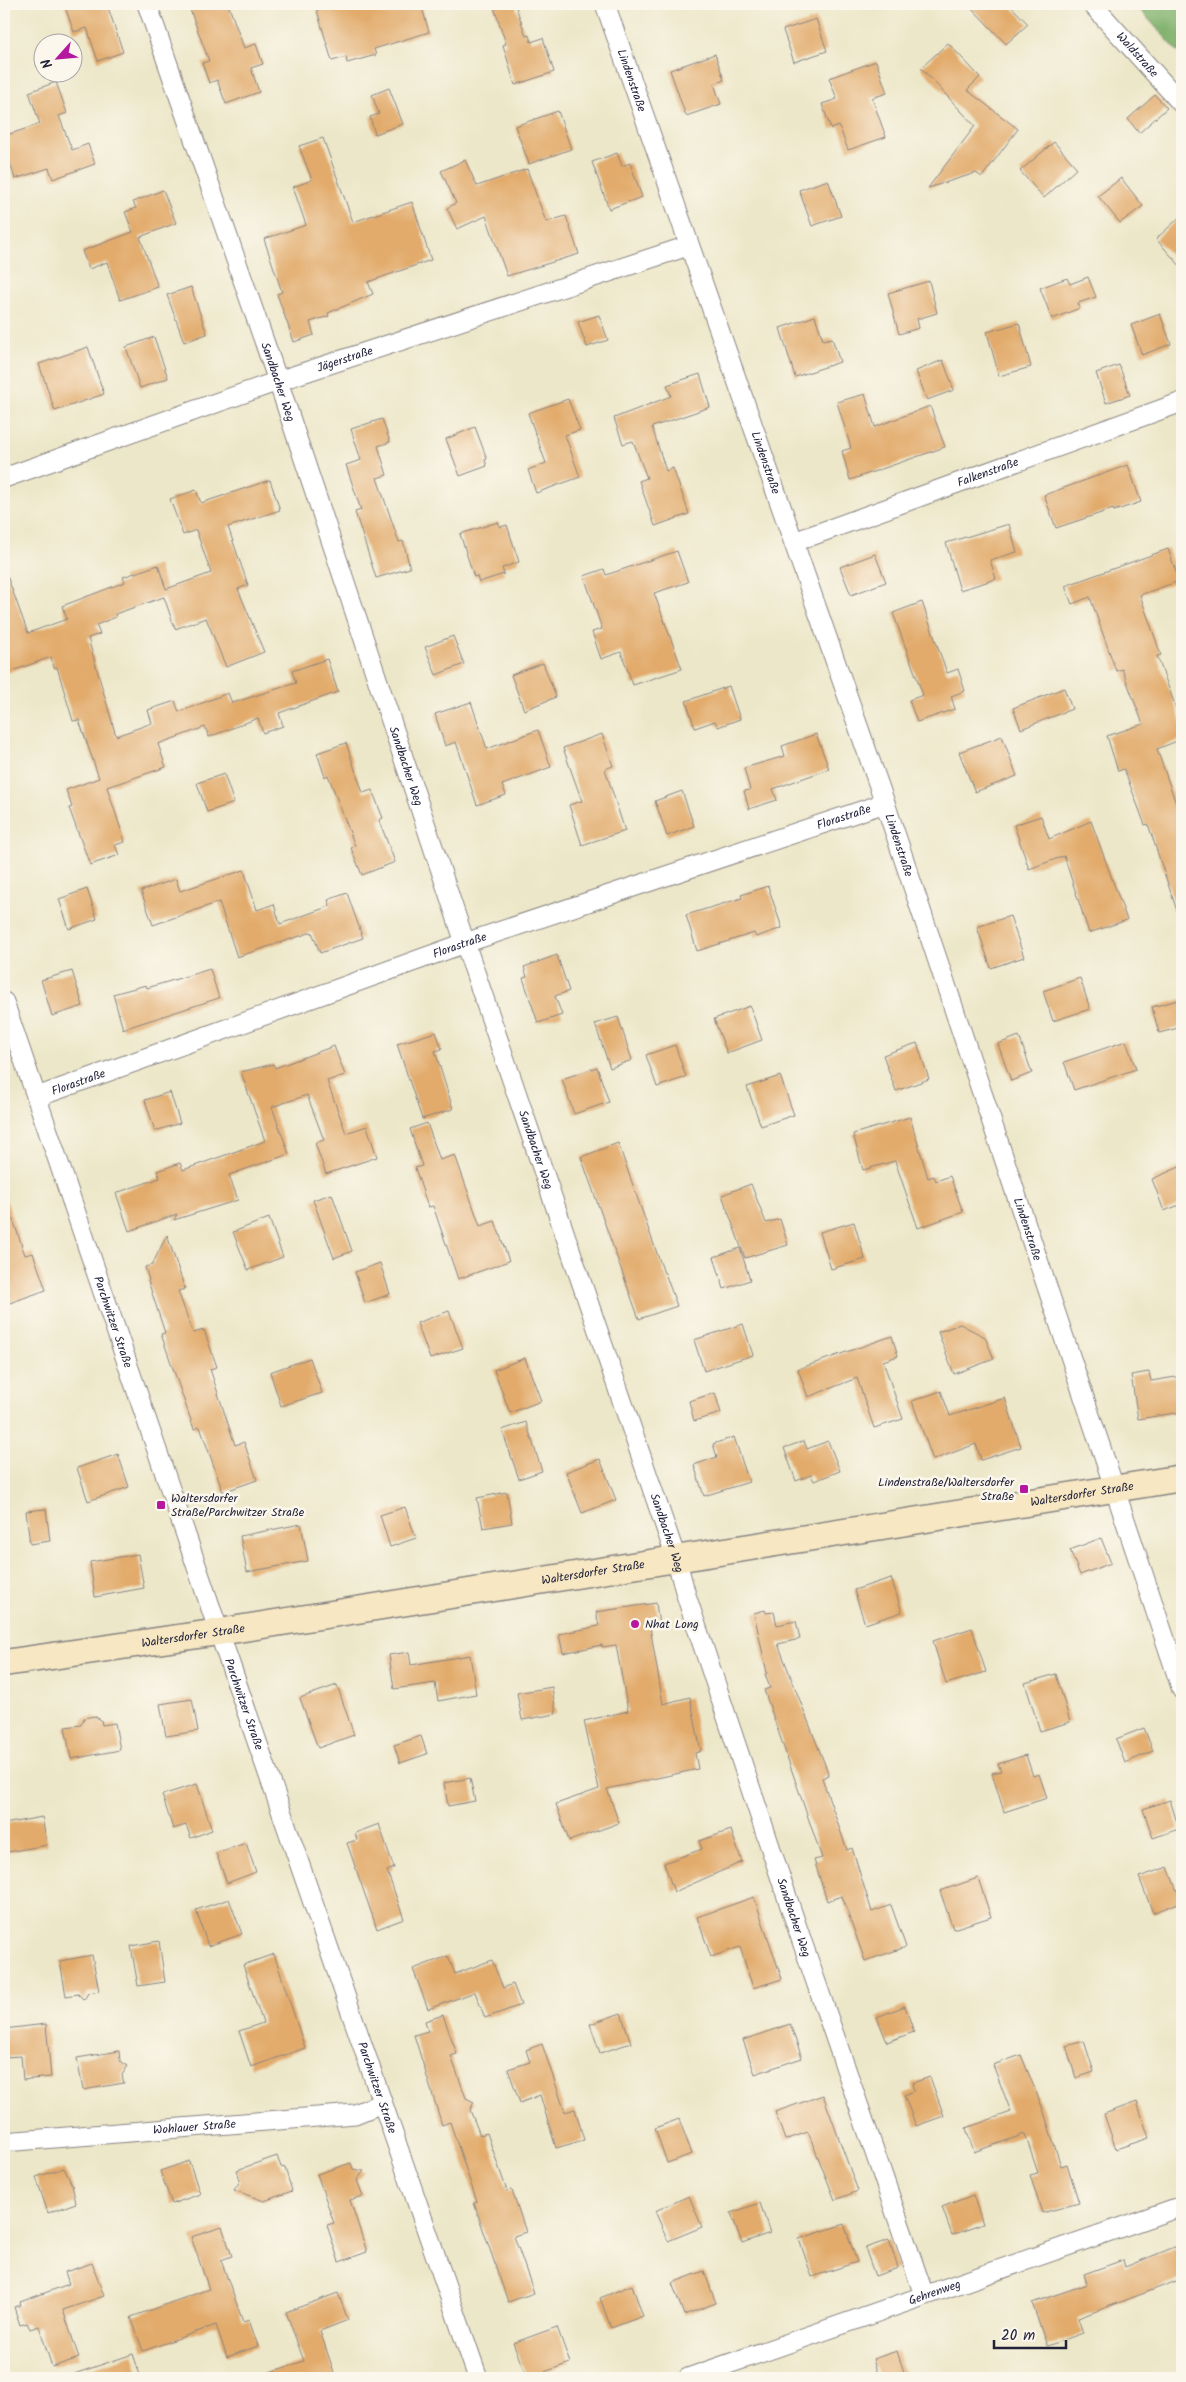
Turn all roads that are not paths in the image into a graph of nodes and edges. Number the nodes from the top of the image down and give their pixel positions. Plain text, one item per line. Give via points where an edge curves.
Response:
1 (147, 4) edge
2 (605, 4) edge
3 (1092, 4) edge
4 (1182, 104) edge
5 (688, 246) junction
6 (278, 381) junction
7 (1181, 405) edge
8 (4, 478) edge
9 (794, 542) junction
10 (884, 802) junction
11 (465, 943) junction
12 (4, 1002) edge
13 (37, 1097) junction
14 (1182, 1478) edge
15 (1114, 1488) junction
16 (676, 1558) junction
17 (219, 1632) junction
18 (4, 1663) edge
19 (1182, 1690) edge
20 (382, 2103) junction
21 (4, 2142) edge
22 (1182, 2206) edge
23 (924, 2295) junction
24 (478, 2378) edge
25 (688, 2378) edge

1 - 6 street, Sandbacher Weg
2 - 5 street, Lindenstraße
3 - 4 street, Waldstraße
5 - 6 street, Jägerstraße
5 - 9 street, Lindenstraße
6 - 8 street, Jägerstraße
6 - 11 street, Sandbacher Weg
7 - 9 street, Falkenstraße
9 - 10 street, Lindenstraße
10 - 11 street, Florastraße
10 - 15 street, Lindenstraße
11 - 13 street, Florastraße
11 - 16 street, Sandbacher Weg
12 - 13 street, Parchwitzer Straße
13 - 17 street, Parchwitzer Straße
14 - 15 street, Waltersdorfer Straße
15 - 16 street, Waltersdorfer Straße
15 - 19 street, Lindenstraße
16 - 17 street, Waltersdorfer Straße
16 - 23 street, Sandbacher Weg via 794,1918
17 - 18 street, Waltersdorfer Straße
17 - 20 street, Parchwitzer Straße
20 - 21 street, Wohlauer Straße via 355,2114
20 - 24 street, Parchwitzer Straße
22 - 23 street, Gehrenweg
23 - 25 street, Gehrenweg

